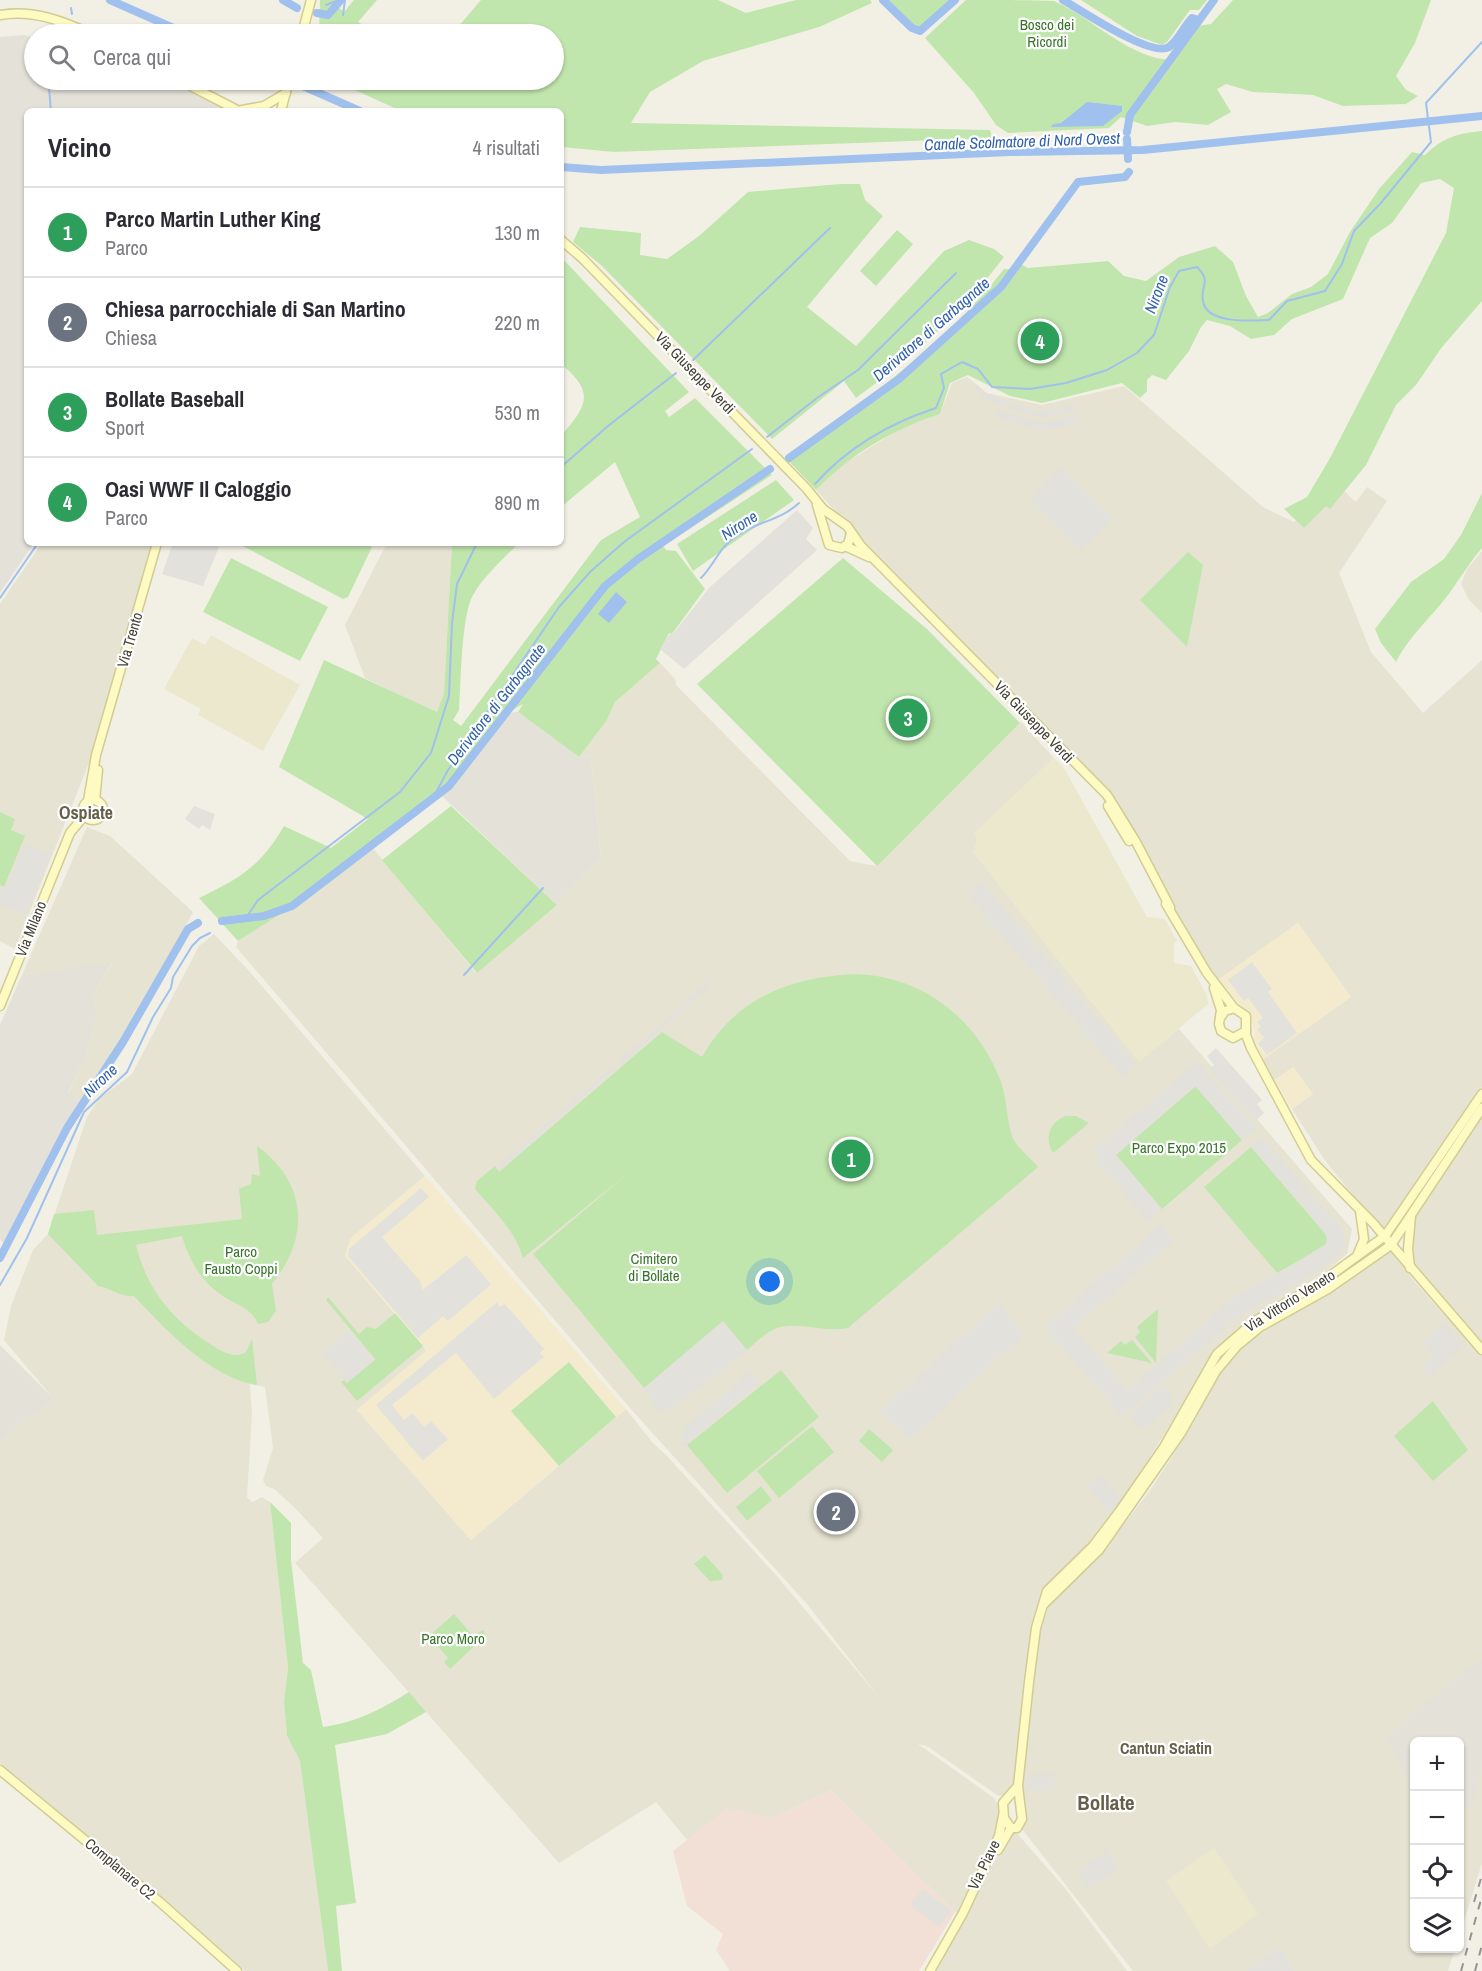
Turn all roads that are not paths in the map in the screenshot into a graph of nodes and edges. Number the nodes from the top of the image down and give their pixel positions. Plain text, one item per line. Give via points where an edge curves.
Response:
1 (311, 0) edge
2 (0, 15) edge
3 (66, 24) edge
4 (305, 24) edge
5 (199, 90) edge
6 (287, 90) edge
7 (286, 93) junction
8 (236, 108) edge
9 (252, 108) edge
10 (282, 108) edge
11 (564, 244) edge
12 (815, 499) junction
13 (838, 522) junction
14 (825, 532) junction
15 (851, 533) junction
16 (156, 546) edge
17 (845, 546) junction
18 (881, 565) junction
19 (92, 800) junction
20 (86, 818) junction
21 (1207, 973) junction
22 (0, 1006) edge
23 (1234, 1008) junction
24 (1220, 1018) junction
25 (1246, 1031) junction
26 (1236, 1038) junction
27 (1266, 1076) junction
28 (1482, 1094) edge
29 (1482, 1108) edge
30 (1359, 1208) junction
31 (1412, 1212) junction
32 (1384, 1236) junction
33 (1391, 1245) junction
34 (1354, 1260) junction
35 (1410, 1269) junction
36 (1482, 1350) edge
37 (1043, 1604) junction
38 (0, 1770) edge
39 (1018, 1786) junction
40 (1010, 1797) junction
41 (1019, 1802) junction
42 (1003, 1816) junction
43 (1011, 1828) junction
44 (963, 1913) junction
45 (237, 1971) edge
46 (930, 1971) edge

1 - 4 street
2 - 3 street via 48,17
5 - 8 street
6 - 7 street
7 - 9 street via 264,106
7 - 10 street
11 - 12 street, Via Giuseppe Verdi
12 - 13 street, Via Giuseppe Verdi
12 - 14 street, Via Giuseppe Verdi
13 - 14 street
13 - 15 street
14 - 17 street via 829,545
15 - 17 street
15 - 18 street, Via Giuseppe Verdi
16 - 19 street, Via Trento via 88,786
17 - 18 street, Via Giuseppe Verdi
18 - 21 street, Via Giuseppe Verdi via 1117,810
19 - 20 street via 83,808
19 - 20 street via 101,804 103,812 96,820
20 - 22 street, Via Milano via 49,885
21 - 23 street, Via Giuseppe Verdi
21 - 24 street, Via Giuseppe Verdi via 1220,1001
23 - 24 street
23 - 25 street via 1246,1016
24 - 26 street via 1221,1031
25 - 26 street
25 - 27 street
26 - 27 street
27 - 30 street via 1308,1155
28 - 32 street, Via Vittorio Veneto
29 - 31 street, Via Vittorio Veneto
30 - 32 street
30 - 34 street via 1364,1239
31 - 33 street, Via Vittorio Veneto
31 - 35 street
32 - 33 street
32 - 34 street, Via Vittorio Veneto
33 - 35 street
33 - 37 street, Via Vittorio Veneto via 1328,1289 1260,1327 1237,1346 1216,1371 1141,1492 1090,1559
34 - 37 street, Via Vittorio Veneto via 1255,1320 1217,1354 1164,1447 1091,1549 1050,1588
35 - 36 street
37 - 39 street via 1036,1628
38 - 45 street, Complanare C2
39 - 40 street, Via Piave
39 - 41 street
40 - 41 street
40 - 42 street, Via Piave via 1003,1803
41 - 43 street, Via Piave via 1022,1819 1017,1828
42 - 43 street
42 - 44 street, Via Piave
43 - 44 street, Via Piave via 973,1902
44 - 46 street, Via Piave

